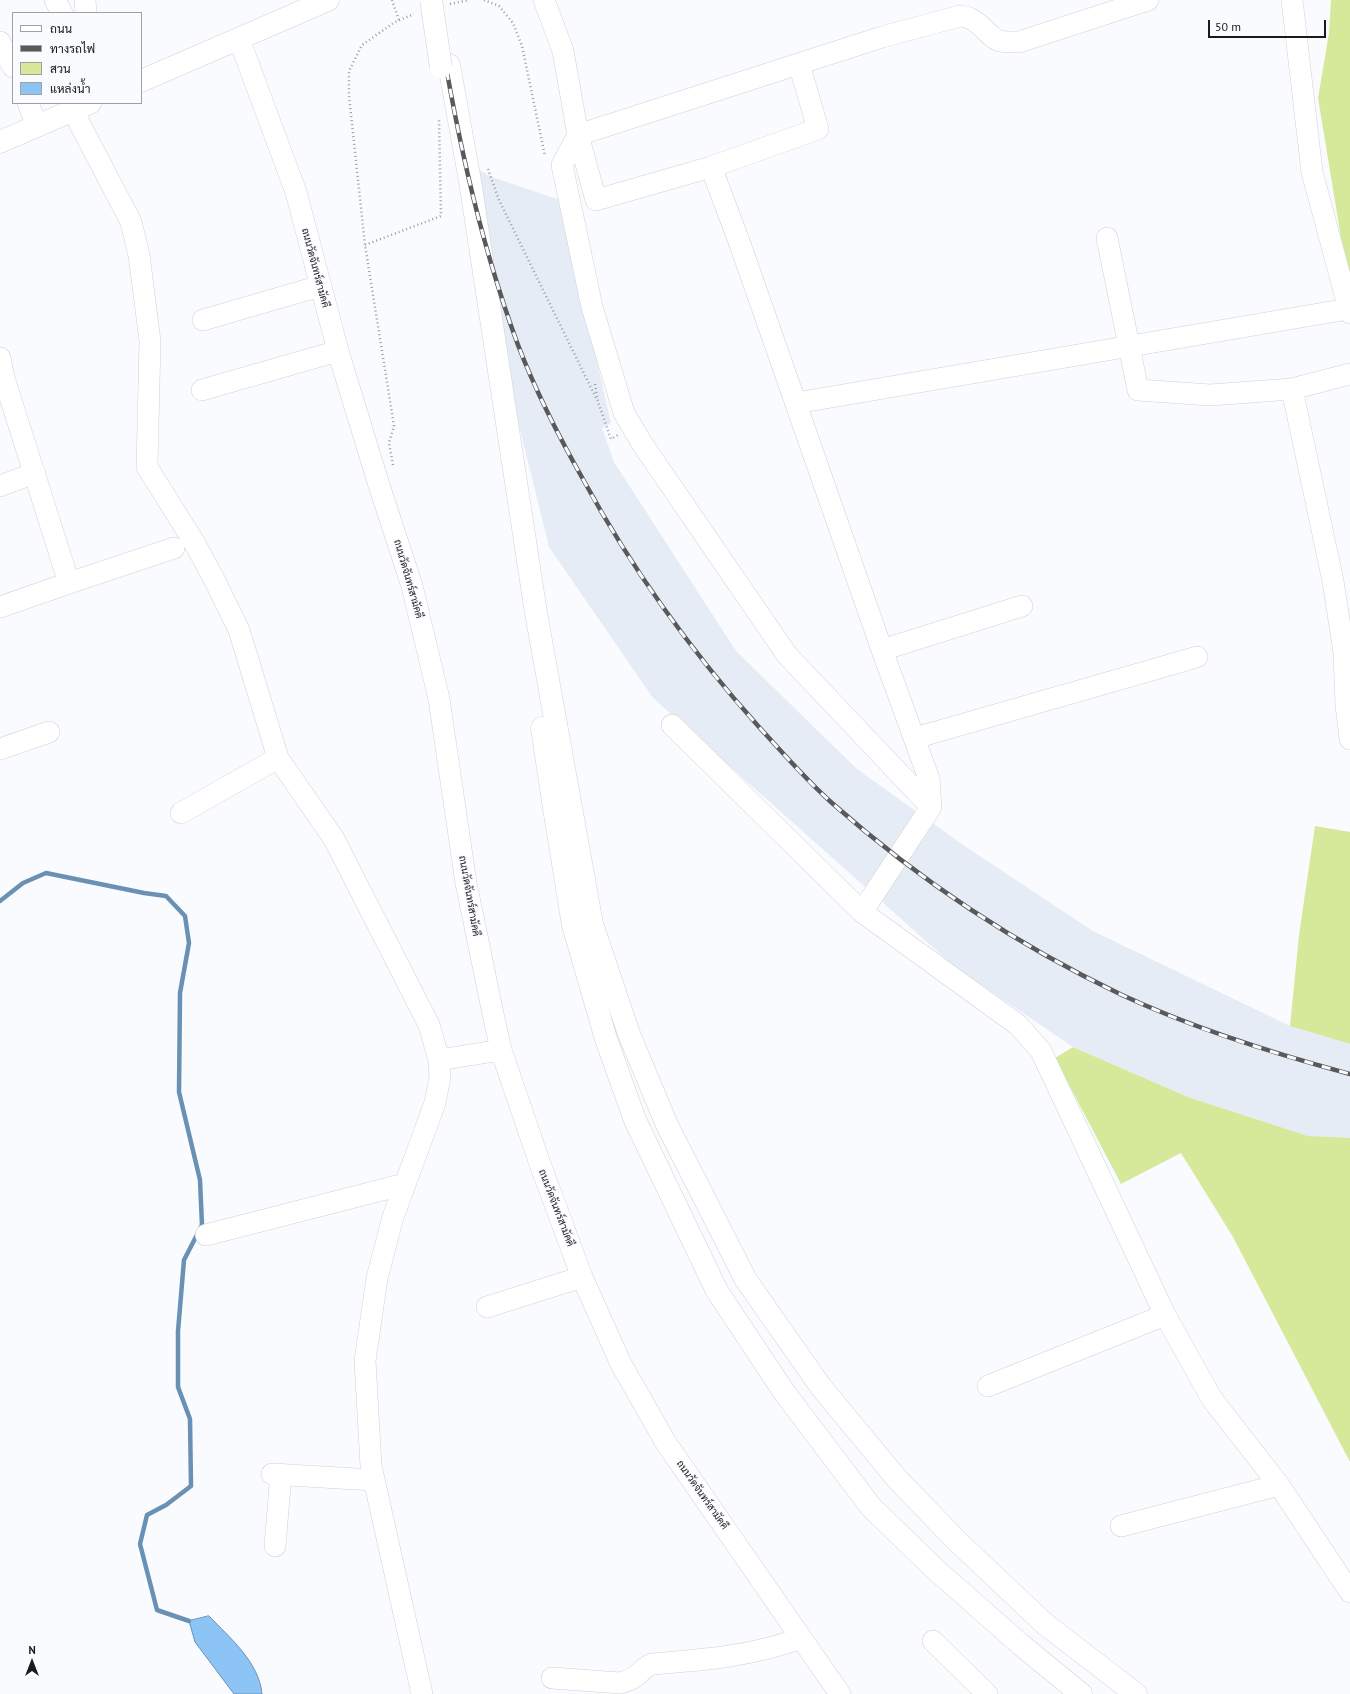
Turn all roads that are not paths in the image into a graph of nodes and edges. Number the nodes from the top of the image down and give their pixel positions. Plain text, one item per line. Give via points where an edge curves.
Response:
1 (55, 0) edge
2 (85, 0) edge
3 (327, 0) edge
4 (544, 0) edge
5 (1148, 0) edge
6 (1292, 0) edge
7 (435, 4) edge
8 (61, 12) edge
9 (86, 12) edge
10 (239, 39) junction
11 (0, 42) edge
12 (800, 64) junction
13 (12, 65) edge
14 (445, 66) junction
15 (142, 81) edge
16 (28, 104) edge
17 (82, 107) edge
18 (37, 126) junction
19 (578, 135) junction
20 (0, 142) edge
21 (711, 167) junction
22 (1107, 238) dead end
23 (320, 286) junction
24 (1349, 311) edge
25 (203, 320) dead end
26 (1130, 346) junction
27 (338, 351) junction
28 (2, 372) edge
29 (1350, 374) edge
30 (1292, 389) junction
31 (202, 390) dead end
32 (796, 403) junction
33 (35, 473) junction
34 (0, 486) edge
35 (174, 548) dead end
36 (69, 583) junction
37 (1022, 606) dead end
38 (0, 607) edge
39 (882, 650) junction
40 (1197, 656) dead end
41 (672, 725) dead end
42 (49, 732) dead end
43 (915, 738) junction
44 (1350, 739) edge
45 (0, 749) edge
46 (278, 758) junction
47 (931, 807) junction
48 (181, 813) dead end
49 (862, 912) junction
50 (501, 1050) junction
51 (439, 1060) junction
52 (405, 1184) junction
53 (206, 1235) dead end
54 (582, 1277) junction
55 (487, 1307) dead end
56 (1165, 1315) junction
57 (988, 1386) dead end
58 (373, 1480) junction
59 (1279, 1485) junction
60 (1121, 1526) dead end
61 (275, 1546) dead end
62 (1350, 1592) edge
63 (801, 1638) junction
64 (933, 1641) dead end
65 (552, 1678) dead end
66 (422, 1694) edge
67 (840, 1694) edge
68 (987, 1694) edge
69 (1081, 1694) edge
70 (1136, 1694) edge

1 - 8 street
2 - 9 street
3 - 10 main road
4 - 19 street via 563,51
5 - 12 street via 1019,42 995,39 976,22 960,16 882,37
6 - 24 street via 1312,172
7 - 14 main road, bridge
10 - 15 main road
10 - 23 street, ถนนวัดจันทร์สามัคคี via 296,192
11 - 13 street
12 - 19 street
12 - 21 street via 818,129
14 - 69 main road via 494,413 573,925 606,1038 635,1120 717,1291 784,1392 871,1507 934,1569
14 - 70 main road via 470,181 536,613 592,924 629,1034 667,1125 746,1280 821,1387 898,1480 958,1542 1045,1624
16 - 18 street
17 - 18 main road
17 - 46 street via 131,222 139,255 150,341 147,467 194,542 239,630
18 - 20 main road
19 - 21 street via 596,200
19 - 47 street via 562,165 592,307 624,413 643,445 787,655
21 - 32 street
22 - 26 street
23 - 25 street
23 - 27 street, ถนนวัดจันทร์สามัคคี
24 - 26 street
26 - 30 street via 1138,390 1210,395
26 - 32 street
27 - 31 street
27 - 50 street, ถนนวัดจันทร์สามัคคี via 412,586 439,699 466,883
28 - 33 street
29 - 30 street
30 - 44 street via 1344,652
32 - 39 street
33 - 34 street
33 - 36 street
35 - 36 street
36 - 38 street
37 - 39 street
39 - 43 street
40 - 43 street
41 - 49 street
42 - 45 street
43 - 47 street via 929,779
46 - 48 street
46 - 51 street via 334,839 429,1025
47 - 49 street
49 - 56 street via 1018,1025 1041,1050
50 - 51 street
50 - 54 street, ถนนวัดจันทร์สามัคคี
51 - 52 street via 440,1077 435,1104
52 - 53 street
52 - 58 street via 376,1278 364,1361
54 - 55 street
54 - 63 street, ถนนวัดจันทร์สามัคคี via 621,1364 666,1443
56 - 57 street
56 - 59 street via 1212,1399
58 - 61 street via 277,1474
58 - 66 street
59 - 60 street
59 - 62 street
63 - 65 street via 760,1651 727,1657 652,1664 644,1666 630,1680 620,1683
63 - 67 street, ถนนวัดจันทร์สามัคคี
64 - 68 street

